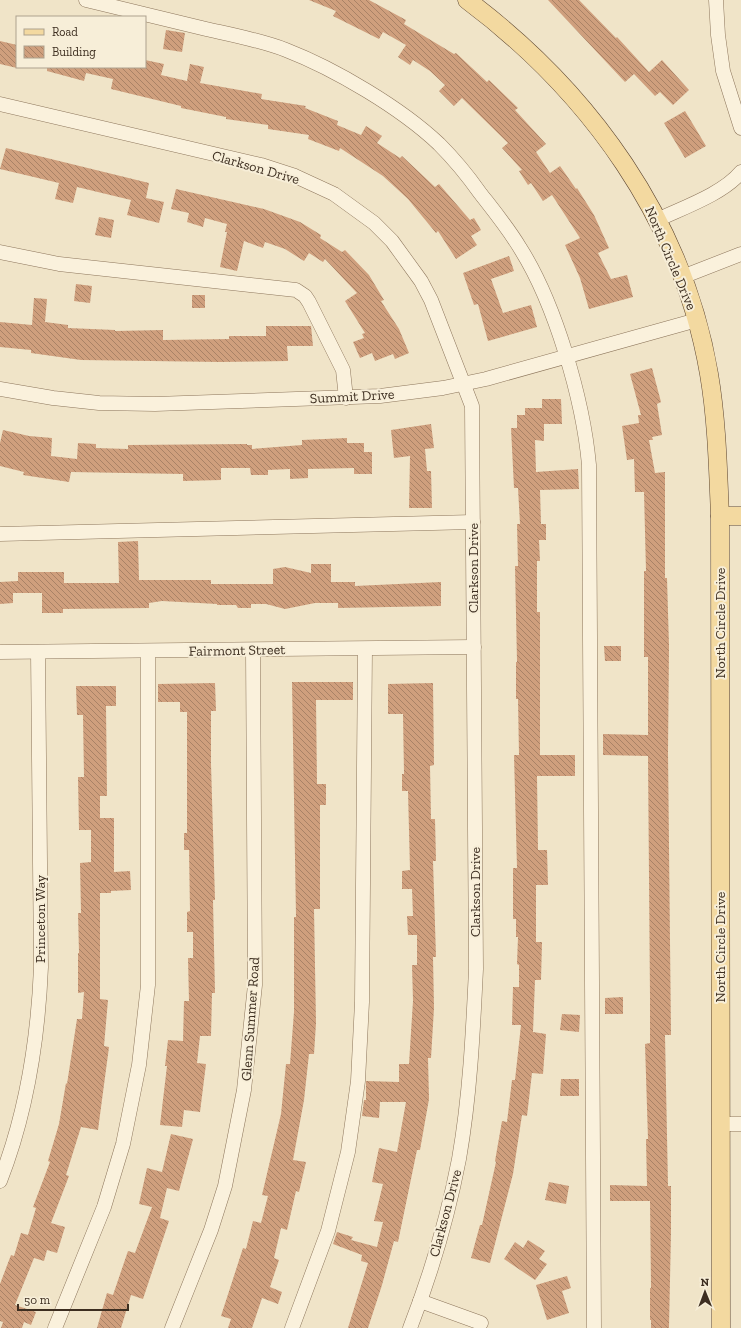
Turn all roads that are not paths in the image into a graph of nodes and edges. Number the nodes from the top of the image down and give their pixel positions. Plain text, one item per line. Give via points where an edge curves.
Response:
1 (86, 0) edge
2 (467, 0) edge
3 (716, 0) edge
4 (0, 104) edge
5 (739, 112) edge
6 (741, 128) edge
7 (741, 172) edge
8 (657, 220) junction
9 (0, 252) edge
10 (741, 254) edge
11 (682, 277) junction
12 (697, 320) junction
13 (566, 356) junction
14 (463, 384) junction
15 (0, 389) edge
16 (346, 398) junction
17 (720, 516) junction
18 (741, 516) edge
19 (473, 522) junction
20 (0, 534) edge
21 (474, 647) junction
22 (365, 649) junction
23 (148, 651) junction
24 (253, 651) junction
25 (0, 652) edge
26 (38, 652) junction
27 (720, 1124) junction
28 (741, 1124) edge
29 (0, 1181) edge
30 (420, 1301) junction
31 (481, 1323) dead end
32 (55, 1328) edge
33 (172, 1328) edge
34 (292, 1328) edge
35 (410, 1328) edge
36 (594, 1328) edge
37 (721, 1328) edge

1 - 13 street via 286,50 335,72 395,110 439,144 468,176 521,249 542,293
2 - 8 main road, North Circle Drive via 495,21 558,80 586,111 641,188
3 - 5 street via 723,71
4 - 14 street, Clarkson Drive via 261,165 295,176 334,194 374,223 410,265 431,300
5 - 6 street
7 - 8 street via 722,188
8 - 11 main road, North Circle Drive
9 - 16 street via 59,264 296,290 309,302 339,361
10 - 11 street
11 - 12 main road, North Circle Drive
12 - 13 street, Summit Drive
12 - 17 main road, North Circle Drive via 713,401
13 - 14 street, Summit Drive
13 - 36 street via 582,417 589,465
14 - 16 street, Summit Drive via 416,392
14 - 19 street, Clarkson Drive via 472,406
15 - 16 street, Summit Drive via 99,403 155,404
17 - 18 main road
17 - 27 main road, North Circle Drive
19 - 20 street
19 - 21 street, Clarkson Drive
21 - 22 street, Fairmont Street
21 - 30 street, Clarkson Drive via 476,968 472,1050 458,1159 444,1222
22 - 24 street, Fairmont Street
22 - 34 street via 362,1002 358,1081 348,1152 328,1231
23 - 24 street, Fairmont Street
23 - 26 street, Fairmont Street
23 - 32 street via 148,985 139,1065 123,1144 104,1207
24 - 33 street, Glenn Summer Road via 256,985 244,1090 225,1186 211,1230
25 - 26 street, Fairmont Street
26 - 29 street, Princeton Way via 41,967 39,1004 24,1109
27 - 28 street
27 - 37 main road, North Circle Drive
30 - 31 street
30 - 35 street, Clarkson Drive

